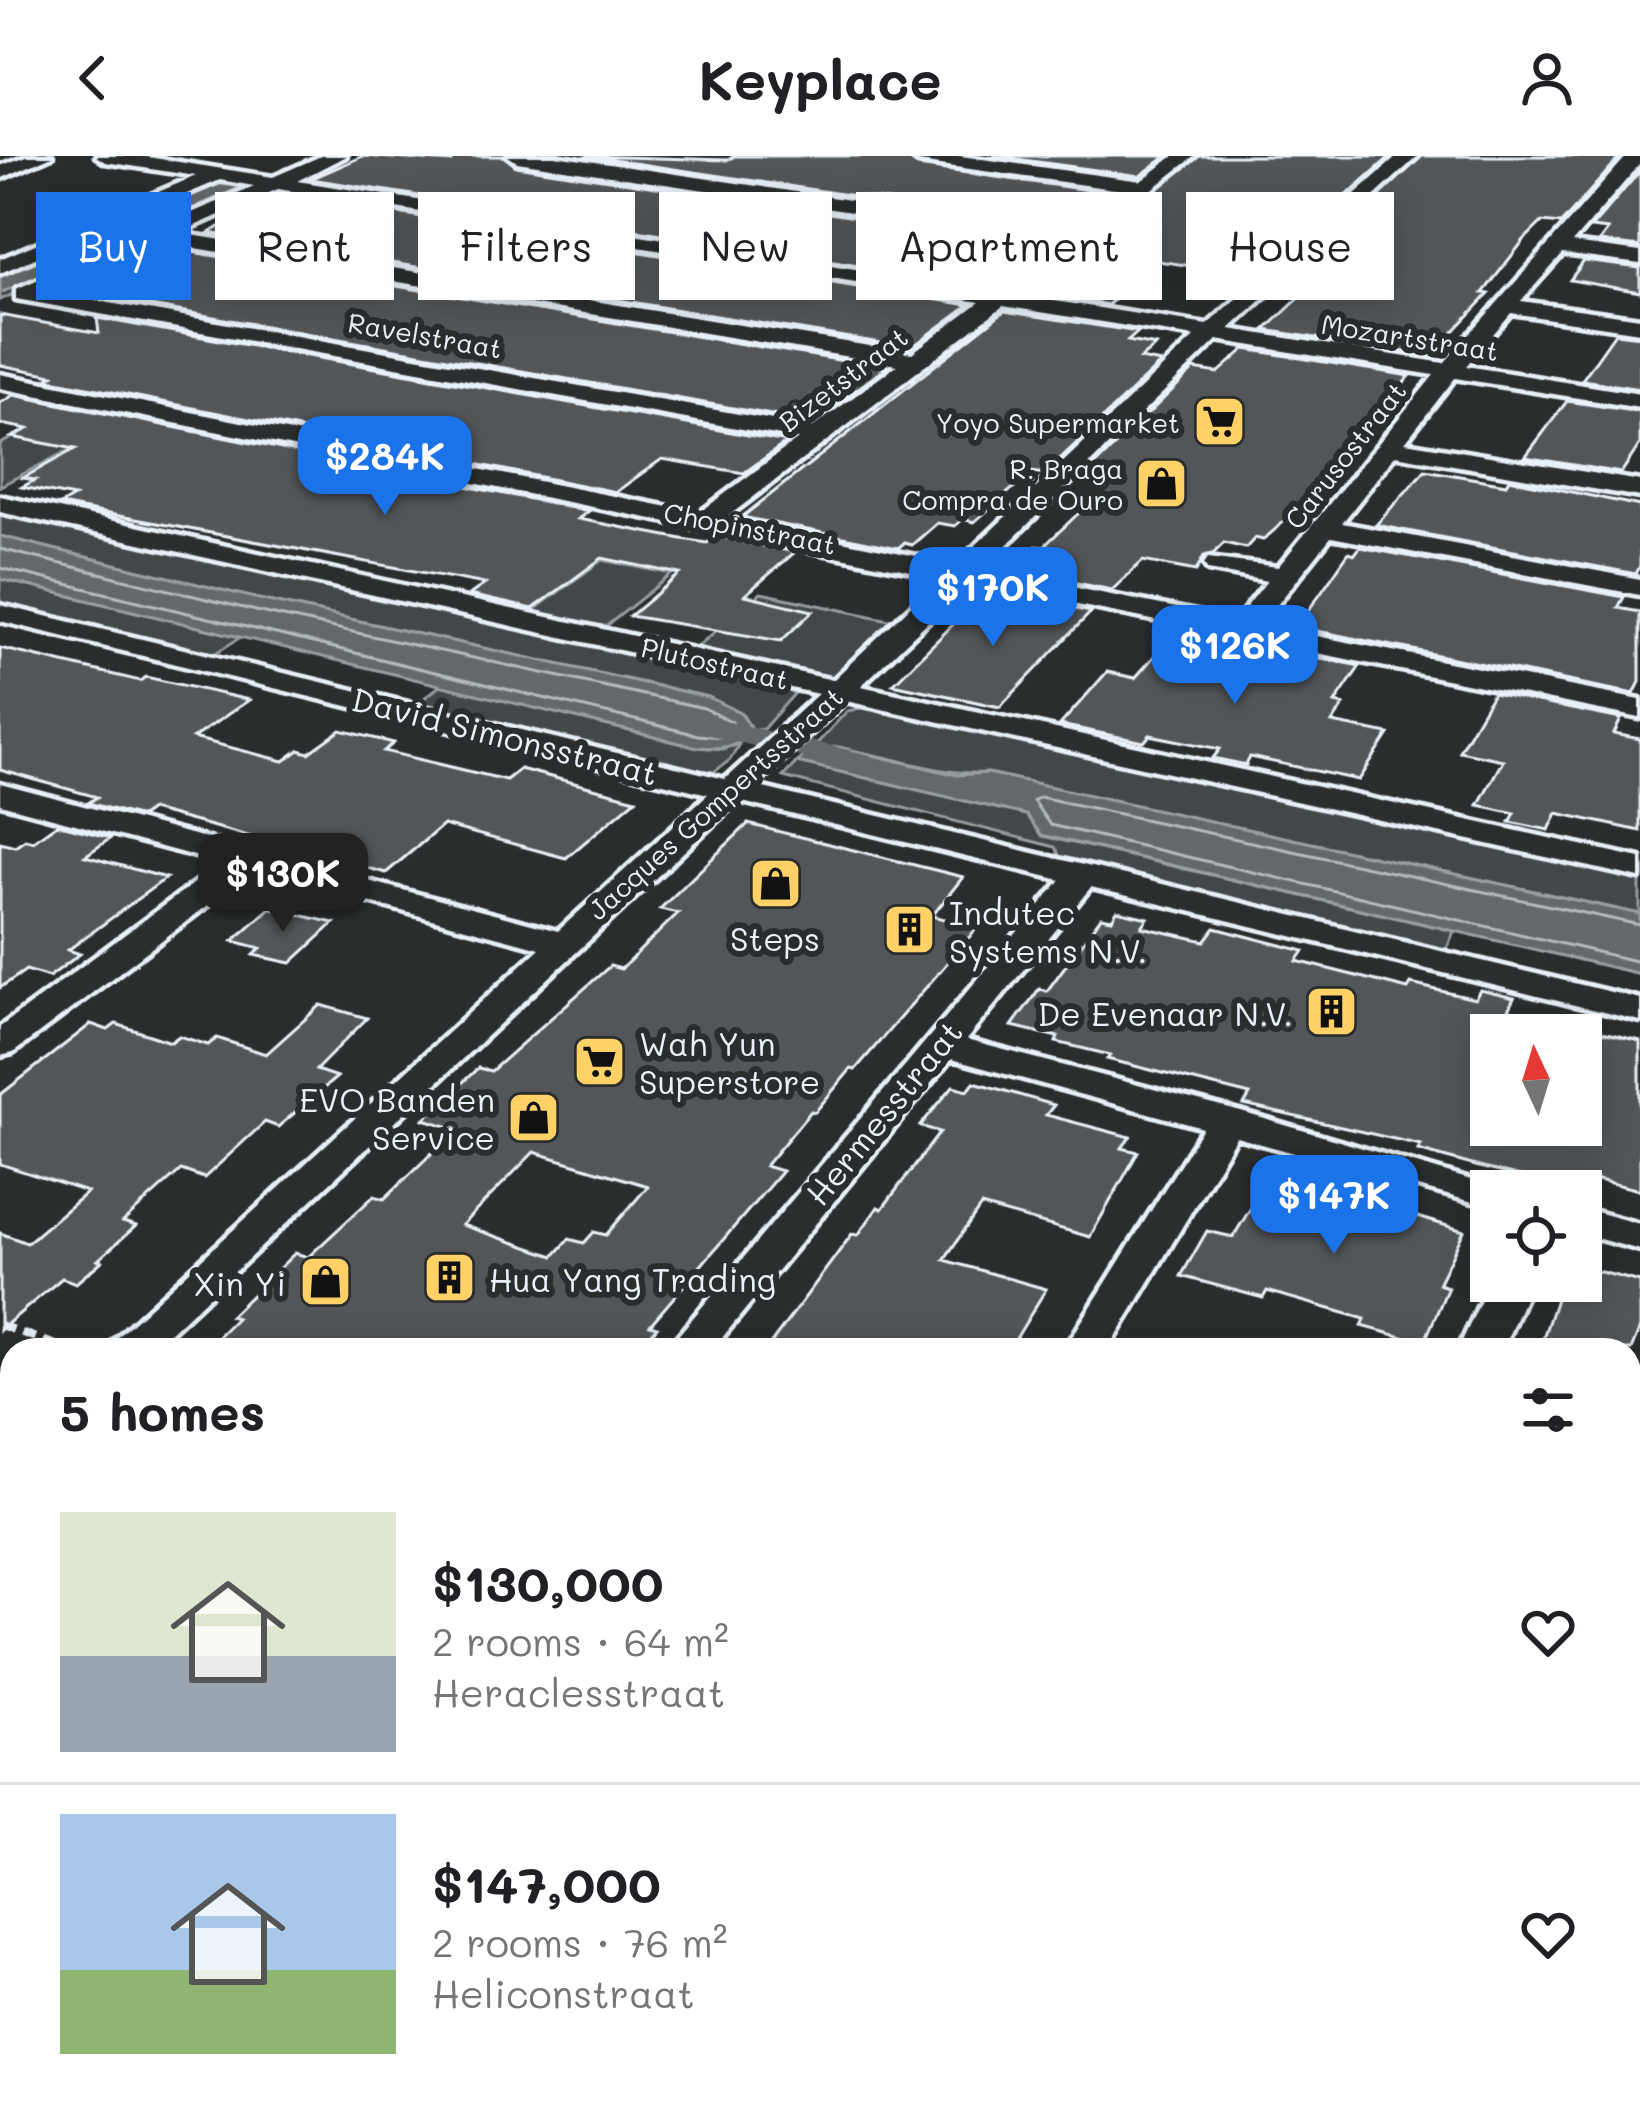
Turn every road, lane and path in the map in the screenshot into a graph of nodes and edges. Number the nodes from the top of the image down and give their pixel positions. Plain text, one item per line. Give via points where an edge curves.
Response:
1 (43, 156) edge
2 (105, 156) edge
3 (262, 156) edge
4 (338, 156) edge
5 (517, 156) edge
6 (920, 156) edge
7 (1186, 156) edge
8 (1409, 156) edge
9 (1637, 156) edge
10 (0, 172) edge
11 (218, 175) junction
12 (274, 183) junction
13 (1144, 188) junction
14 (1138, 192) edge
15 (1605, 193) junction
16 (1640, 197) edge
17 (856, 206) edge
18 (191, 221) edge
19 (191, 241) edge
20 (1557, 247) junction
21 (1640, 258) edge
22 (0, 268) edge
23 (856, 274) edge
24 (36, 289) edge
25 (24, 294) junction
26 (996, 300) edge
27 (1018, 300) edge
28 (1246, 302) junction
29 (0, 304) edge
30 (1508, 306) junction
31 (1274, 318) dead end
32 (1640, 325) edge
33 (1213, 332) junction
34 (917, 361) junction
35 (1449, 371) junction
36 (0, 381) edge
37 (1640, 401) edge
38 (816, 435) junction
39 (1390, 447) junction
40 (1640, 489) edge
41 (0, 505) edge
42 (709, 519) junction
43 (1327, 528) junction
44 (1218, 564) dead end
45 (963, 574) junction
46 (1287, 577) junction
47 (1640, 587) edge
48 (0, 613) edge
49 (1243, 629) junction
50 (831, 698) junction
51 (1640, 709) edge
52 (738, 781) junction
53 (2, 797) edge
54 (244, 861) junction
55 (1640, 868) edge
56 (1082, 877) junction
57 (561, 943) junction
58 (1640, 1010) edge
59 (938, 1044) junction
60 (0, 1045) edge
61 (1227, 1120) junction
62 (1470, 1190) edge
63 (1602, 1227) edge
64 (1640, 1237) edge
65 (1502, 1302) edge
66 (0, 1325) edge
67 (36, 1338) edge
68 (137, 1338) edge
69 (698, 1338) edge
70 (1093, 1338) edge
71 (1485, 1338) edge

1 - 10 street
2 - 11 street, Mozartstraat
3 - 11 street
4 - 12 street
5 - 17 street
6 - 13 street
7 - 13 street, Bizetstraat
8 - 28 street, Jacques Gompertsstraat
9 - 15 street, Carusostraat
11 - 12 street, Mozartstraat
11 - 22 street
12 - 18 street
12 - 23 street, Mozartstraat
13 - 14 street, Bizetstraat
15 - 16 street
15 - 20 street, Carusostraat
19 - 34 street
20 - 21 street
20 - 30 street, Carusostraat
24 - 25 street
25 - 29 street
25 - 38 street, Ravelstraat
26 - 34 street, Bizetstraat
27 - 33 street, Mozartstraat
28 - 31 street
28 - 33 street, Jacques Gompertsstraat
30 - 32 street
30 - 35 street, Carusostraat
33 - 35 street, Mozartstraat
33 - 45 street, Jacques Gompertsstraat
34 - 38 street, Bizetstraat
35 - 37 street, Mozartstraat
35 - 39 street, Carusostraat
36 - 42 street, Chopinstraat
38 - 42 street, Bizetstraat
39 - 40 street
39 - 43 street, Carusostraat
41 - 50 street, Plutostraat
42 - 45 street, Chopinstraat
43 - 46 street, Carusostraat
43 - 47 street
44 - 46 street
45 - 49 street, Chopinstraat
45 - 50 street, Jacques Gompertsstraat
46 - 49 street, Carusostraat
48 - 52 street, David Simonsstraat
49 - 51 street, Chopinstraat
50 - 52 street, Jacques Gompertsstraat
50 - 55 street, Plutostraat
52 - 56 street, David Simonsstraat
52 - 57 street, Jacques Gompertsstraat
53 - 54 street
54 - 57 street
54 - 60 street
56 - 58 street, David Simonsstraat
56 - 59 street, Hermesstraat
57 - 68 street, Jacques Gompertsstraat
59 - 61 street
59 - 69 street, Hermesstraat
61 - 62 street
61 - 70 street
63 - 64 street
65 - 71 street
66 - 67 path

